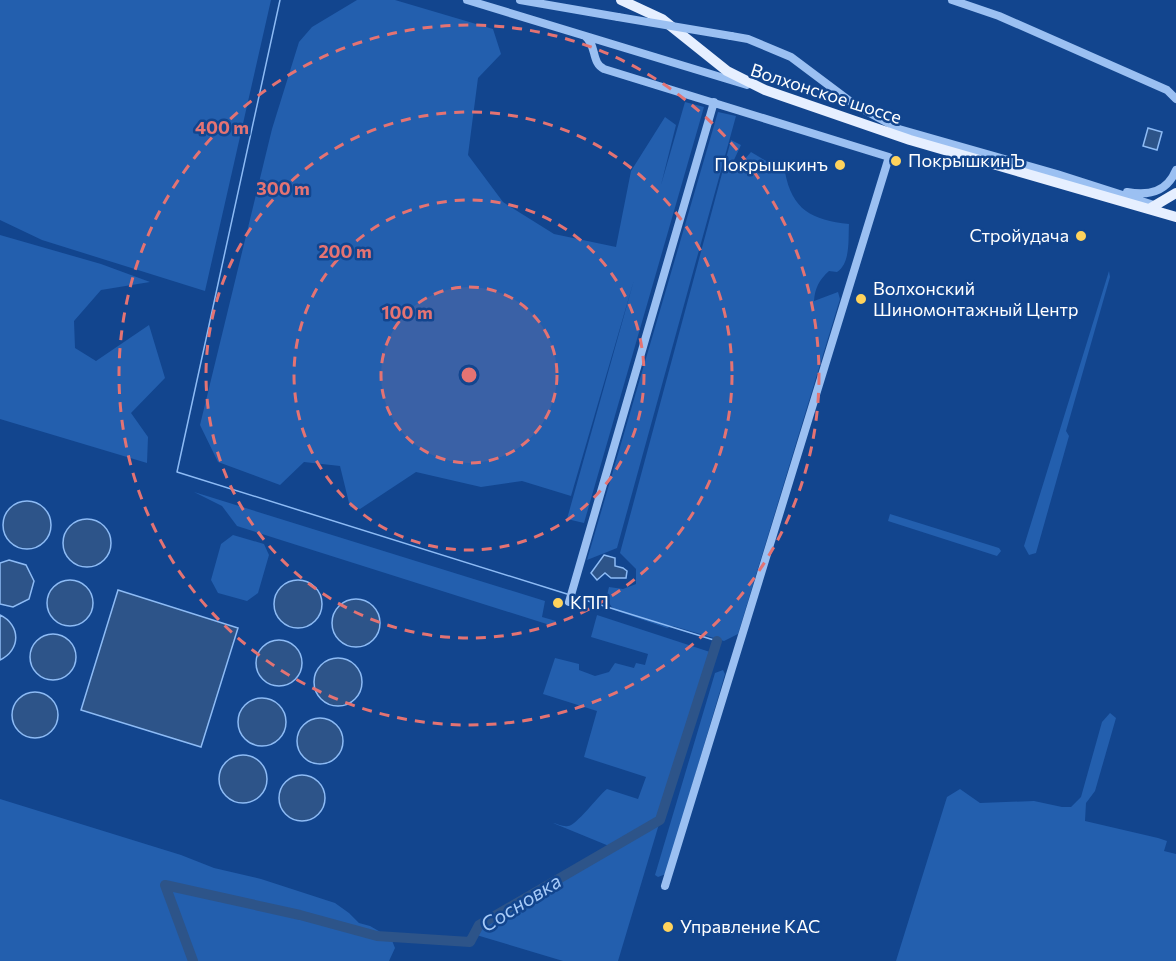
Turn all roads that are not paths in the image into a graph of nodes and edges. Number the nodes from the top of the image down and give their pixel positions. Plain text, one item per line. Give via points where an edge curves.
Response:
1 (466, 0) edge
2 (520, 0) edge
3 (621, 0) edge
4 (952, 0) edge
5 (585, 36) junction
6 (612, 44) junction
7 (595, 56) junction
8 (765, 90) junction
9 (1176, 99) edge
10 (714, 102) junction
11 (1176, 171) edge
12 (1090, 184) junction
13 (1176, 193) edge
14 (1153, 208) junction
15 (1176, 212) edge
16 (1176, 217) edge
17 (569, 602) dead end
18 (665, 886) dead end

1 - 5 street, Волхонское шоссе
2 - 12 street, Волхонское шоссе, bridge via 748,39 790,57 855,105 899,129
3 - 8 main road via 662,19 727,71
4 - 9 street via 999,16 1145,80
5 - 6 street, Волхонское шоссе
5 - 7 street via 591,41
6 - 7 street via 599,49
6 - 8 street, Волхонское шоссе
7 - 10 street via 604,69
8 - 14 main road, Волхонское шоссе via 910,140
10 - 17 street
10 - 18 street via 889,157
11 - 12 street via 1168,184 1153,193 1131,193
12 - 14 street, Волхонское шоссе
13 - 14 main road
14 - 15 street, Волхонское шоссе
14 - 16 main road, Волхонское шоссе

